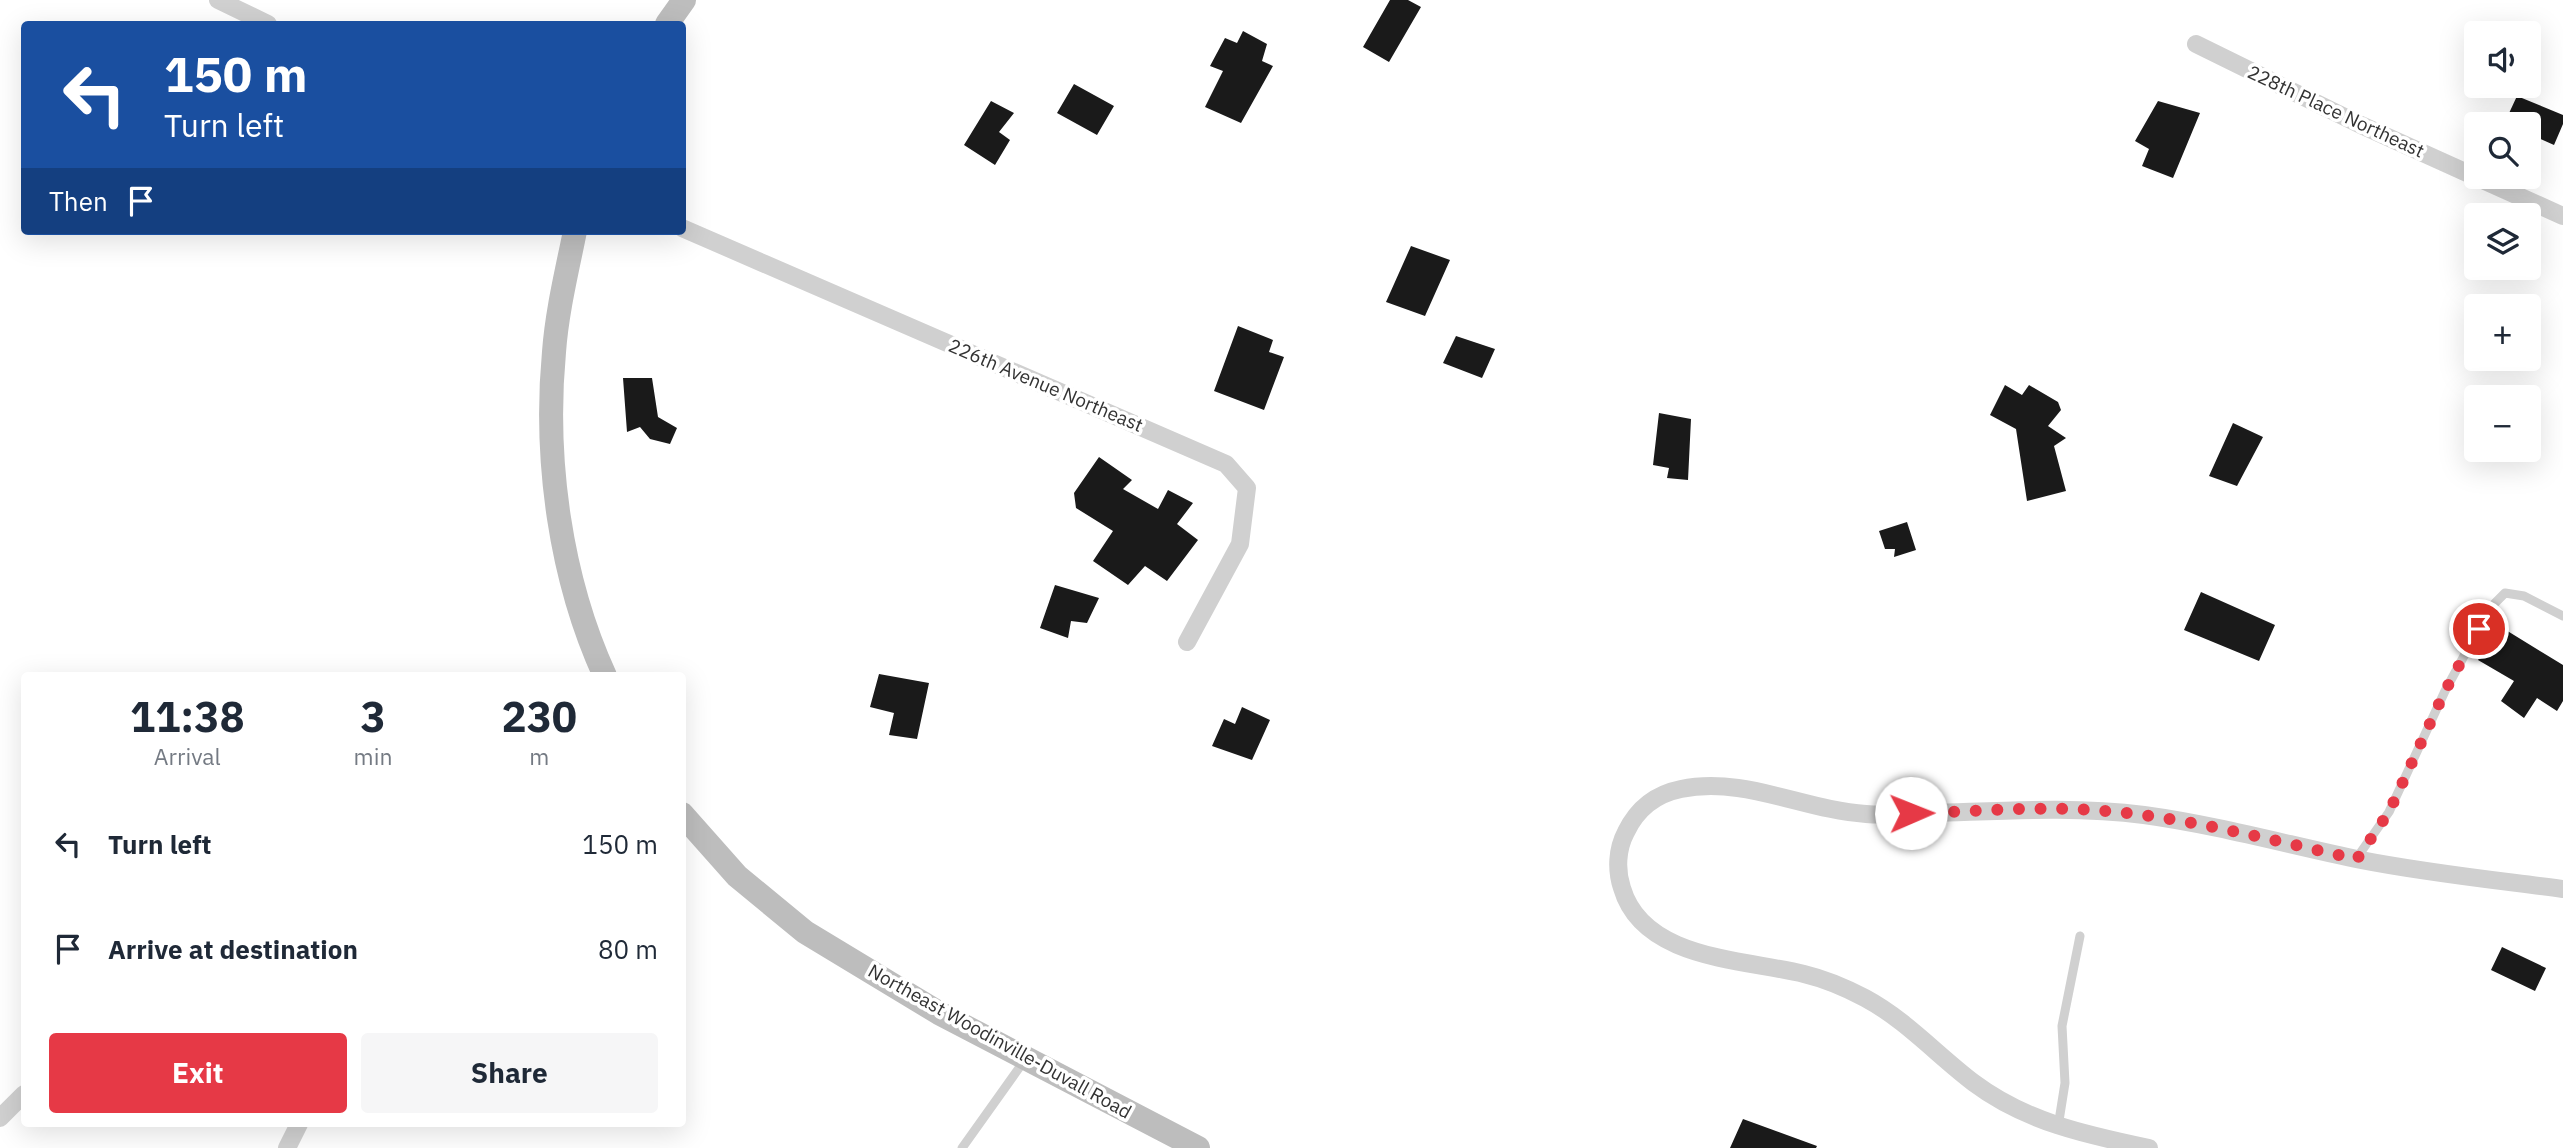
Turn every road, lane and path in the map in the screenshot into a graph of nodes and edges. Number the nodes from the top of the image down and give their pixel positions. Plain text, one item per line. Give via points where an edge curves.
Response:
1 (218, 0) edge
2 (684, 0) edge
3 (262, 21) edge
4 (669, 21) edge
5 (2196, 44) dead end
6 (2464, 172) edge
7 (2503, 189) edge
8 (2563, 216) edge
9 (686, 230) edge
10 (574, 235) edge
11 (2563, 616) edge
12 (1187, 642) dead end
13 (604, 672) edge
14 (686, 819) edge
15 (2357, 859) junction
16 (2563, 889) edge
17 (2080, 936) dead end
18 (1026, 1058) junction
19 (21, 1097) edge
20 (0, 1118) edge
21 (298, 1127) edge
22 (2058, 1127) junction
23 (288, 1148) edge
24 (962, 1148) edge
25 (1198, 1148) edge
26 (2149, 1148) edge

1 - 3 street
2 - 4 main road
5 - 6 street, 228th Place Northeast
7 - 8 street, 228th Place Northeast
9 - 12 street, 226th Avenue Northeast via 1226,464 1247,488 1240,544
10 - 13 main road via 554,352 553,452 573,585
11 - 15 lane via 2524,596 2505,593 2490,608 2445,691 2389,812
14 - 18 main road, Northeast Woodinville-Duvall Road via 737,876 805,932 939,1013
15 - 16 street
15 - 22 street via 2147,816 2092,810 1866,814 1710,785 1661,796 1633,818 1622,840 1621,885 1638,919 1653,932 1675,945 1805,974 1855,993 1897,1018 1975,1084
17 - 22 lane via 2062,1026 2064,1083
18 - 24 lane
18 - 25 main road, Northeast Woodinville-Duvall Road
19 - 20 street
21 - 23 street
22 - 26 street

